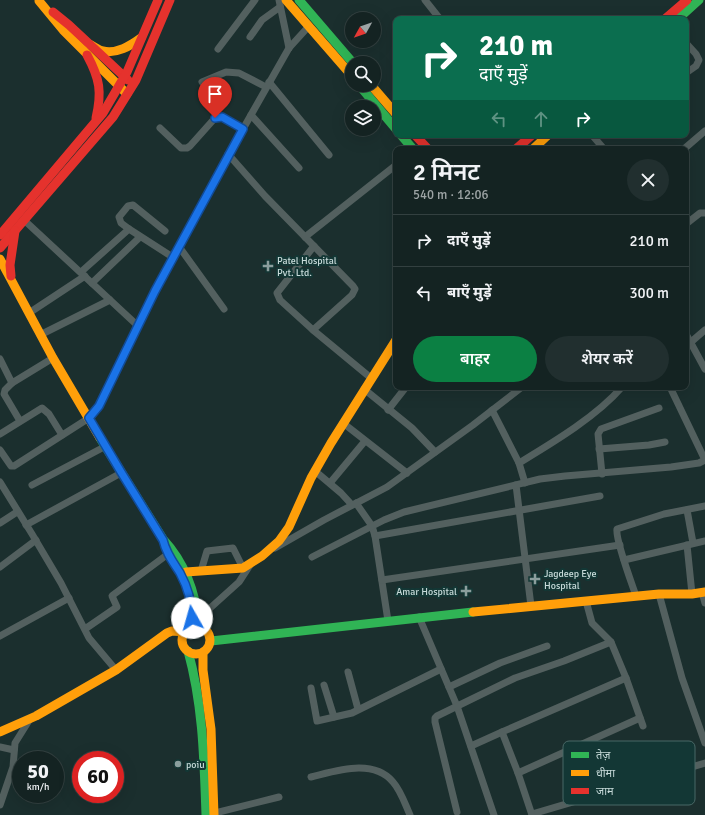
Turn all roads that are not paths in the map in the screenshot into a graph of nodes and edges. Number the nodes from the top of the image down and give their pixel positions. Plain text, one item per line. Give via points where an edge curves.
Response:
1 (158, 0) edge
2 (170, 0) edge
3 (255, 0) edge
4 (299, 0) edge
5 (425, 0) edge
6 (687, 0) edge
7 (699, 0) edge
8 (39, 1) edge
9 (282, 2) edge
10 (438, 16) edge
11 (668, 16) edge
12 (681, 16) edge
13 (309, 26) junction
14 (143, 36) junction
15 (250, 37) dead end
16 (89, 44) junction
17 (689, 46) edge
18 (290, 48) junction
19 (218, 49) dead end
20 (87, 54) junction
21 (347, 56) edge
22 (345, 68) edge
23 (689, 71) edge
24 (124, 76) junction
25 (202, 82) dead end
26 (133, 85) junction
27 (267, 85) junction
28 (119, 86) junction
29 (365, 92) edge
30 (377, 92) edge
31 (127, 94) junction
32 (393, 111) edge
33 (251, 115) junction
34 (95, 123) junction
35 (393, 125) edge
36 (160, 128) dead end
37 (243, 129) junction
38 (705, 131) edge
39 (404, 138) edge
40 (418, 138) edge
41 (528, 138) edge
42 (545, 138) edge
43 (595, 138) edge
44 (410, 146) edge
45 (425, 146) edge
46 (519, 146) edge
47 (537, 146) edge
48 (601, 146) edge
49 (688, 146) edge
50 (228, 154) junction
51 (329, 155) dead end
52 (393, 167) edge
53 (299, 168) dead end
54 (705, 213) edge
55 (24, 220) junction
56 (689, 222) edge
57 (129, 229) junction
58 (15, 231) junction
59 (165, 231) dead end
60 (0, 236) edge
61 (140, 237) junction
62 (304, 237) junction
63 (314, 246) junction
64 (0, 248) edge
65 (180, 248) junction
66 (174, 258) junction
67 (0, 259) edge
68 (0, 271) edge
69 (83, 274) junction
70 (11, 279) junction
71 (92, 283) junction
72 (17, 290) junction
73 (110, 300) junction
74 (224, 309) dead end
75 (29, 313) junction
76 (138, 326) junction
77 (313, 330) junction
78 (705, 330) edge
79 (40, 335) junction
80 (689, 339) edge
81 (691, 342) junction
82 (393, 345) edge
83 (53, 358) junction
84 (0, 360) edge
85 (705, 368) edge
86 (371, 378) junction
87 (12, 383) junction
88 (364, 389) junction
89 (404, 390) edge
90 (518, 390) edge
91 (619, 390) edge
92 (671, 390) edge
93 (659, 408) dead end
94 (388, 410) junction
95 (492, 410) junction
96 (89, 418) junction
97 (20, 421) junction
98 (343, 423) junction
99 (0, 434) edge
100 (62, 435) junction
101 (365, 441) junction
102 (665, 442) dead end
103 (106, 446) junction
104 (599, 449) junction
105 (0, 450) edge
106 (435, 452) junction
107 (705, 460) edge
108 (519, 463) junction
109 (315, 471) junction
110 (121, 472) junction
111 (407, 473) junction
112 (602, 474) junction
113 (0, 482) edge
114 (330, 483) junction
115 (525, 483) junction
116 (32, 485) dead end
117 (516, 485) junction
118 (600, 496) dead end
119 (354, 504) junction
120 (705, 506) edge
121 (687, 510) junction
122 (520, 511) junction
123 (17, 512) junction
124 (0, 522) edge
125 (26, 525) junction
126 (372, 526) junction
127 (375, 536) junction
128 (36, 540) junction
129 (163, 540) junction
130 (705, 541) edge
131 (690, 544) junction
132 (620, 545) junction
133 (168, 554) junction
134 (263, 555) junction
135 (312, 557) dead end
136 (526, 559) junction
137 (624, 560) junction
138 (246, 566) junction
139 (0, 567) edge
140 (201, 571) junction
141 (186, 572) junction
142 (382, 580) junction
143 (704, 592) edge
144 (659, 594) junction
145 (692, 594) junction
146 (636, 596) junction
147 (69, 598) junction
148 (586, 601) junction
149 (705, 603) edge
150 (531, 606) junction
151 (419, 617) junction
152 (388, 621) junction
153 (193, 626) junction
154 (85, 629) junction
155 (0, 636) edge
156 (211, 641) junction
157 (611, 642) junction
158 (547, 646) dead end
159 (188, 651) junction
160 (203, 652) junction
161 (441, 669) junction
162 (116, 670) junction
163 (348, 672) dead end
164 (626, 678) junction
165 (324, 685) dead end
166 (310, 688) dead end
167 (449, 688) junction
168 (457, 706) junction
169 (358, 709) junction
170 (334, 717) junction
171 (640, 718) junction
172 (30, 719) junction
173 (643, 726) dead end
174 (1, 729) edge
175 (502, 732) junction
176 (705, 740) edge
177 (589, 741) edge
178 (471, 746) junction
179 (0, 747) edge
180 (14, 750) junction
181 (563, 753) edge
182 (705, 763) edge
183 (695, 766) edge
184 (208, 768) junction
185 (518, 773) junction
186 (311, 777) dead end
187 (279, 797) dead end
188 (0, 804) edge
189 (565, 805) edge
190 (457, 812) dead end
191 (210, 815) edge
192 (410, 815) edge
193 (494, 815) edge
194 (532, 815) edge

1 - 14 main road
2 - 26 main road
3 - 19 street
4 - 21 main road
5 - 10 street
6 - 11 main road
7 - 12 main road
8 - 16 main road
8 - 20 main road
9 - 13 main road
9 - 15 street via 262,20
9 - 18 street
13 - 18 street
13 - 22 main road
14 - 16 main road via 125,49 112,51 103,51
14 - 24 main road
16 - 24 main road
17 - 23 street via 699,60
18 - 27 street
20 - 28 main road
20 - 34 main road via 100,82 101,99
24 - 26 main road
24 - 28 main road
25 - 27 street via 226,72 233,72
26 - 31 main road
27 - 33 street
27 - 51 street
28 - 31 main road
28 - 34 main road
29 - 35 main road
30 - 32 main road
31 - 55 main road via 113,117
33 - 37 street
33 - 53 street
34 - 60 main road
36 - 37 street via 184,149 190,146 215,118 222,117
37 - 50 street
38 - 49 street
39 - 44 main road
40 - 45 main road
41 - 46 main road
42 - 47 main road
43 - 48 street
50 - 62 street
50 - 65 street
52 - 62 street
54 - 56 street via 700,213
55 - 58 main road
55 - 69 street
57 - 59 street via 119,216 131,204
57 - 61 street
57 - 69 street
58 - 64 main road
58 - 70 main road via 10,266
61 - 66 street
61 - 71 street
62 - 63 street
63 - 77 street via 277,293 280,300
63 - 77 street via 354,289 352,295
65 - 66 street
65 - 74 street
66 - 76 street
67 - 70 main road
68 - 72 main road
69 - 71 street
69 - 75 street
70 - 72 main road
71 - 73 street
72 - 75 main road
73 - 76 street
73 - 79 street
75 - 79 main road
76 - 96 street via 99,406
77 - 86 street
78 - 81 street
79 - 83 main road
80 - 81 street
81 - 85 street
82 - 86 main road
83 - 87 street
83 - 96 main road
84 - 87 street
86 - 88 main road
87 - 97 street via 4,394
88 - 94 street
88 - 98 main road
89 - 94 street
90 - 95 street
91 - 108 street via 567,432
92 - 107 street
93 - 104 street via 603,428 598,434
94 - 106 street via 412,428
95 - 106 street
95 - 108 street
96 - 100 street
96 - 103 main road
97 - 99 street
97 - 100 street via 44,408
98 - 101 street
98 - 109 main road
100 - 105 street via 12,466
101 - 111 street
101 - 114 street
102 - 104 street
103 - 110 main road
103 - 116 street
104 - 112 street
106 - 111 street
107 - 112 street via 671,467
108 - 115 street
109 - 114 street
109 - 134 main road via 287,530
110 - 125 street
110 - 129 main road
111 - 119 street
112 - 115 street via 565,476
113 - 123 street
114 - 119 street
115 - 117 street
117 - 122 street
117 - 126 street via 404,512
118 - 122 street
119 - 126 street
119 - 134 street
120 - 121 street
121 - 131 street
121 - 132 street via 618,528 616,530
122 - 127 street
122 - 136 street
123 - 124 street
123 - 125 street
125 - 128 street
126 - 127 street
126 - 135 street
127 - 142 street
128 - 139 street
128 - 147 street
129 - 133 main road
129 - 141 main road via 171,546
130 - 131 street
131 - 137 street
131 - 145 street
132 - 136 street
132 - 137 street
133 - 153 main road via 181,575 190,599
133 - 154 street via 113,595 117,607
134 - 138 main road
136 - 142 street
136 - 150 street
137 - 146 street
138 - 140 main road
138 - 140 street via 233,548 208,551
138 - 153 street via 239,582
140 - 141 main road
141 - 153 main road via 195,598
142 - 152 street
143 - 145 main road
143 - 149 street
144 - 145 main road
144 - 146 main road
144 - 176 street via 682,678
146 - 148 main road
147 - 154 street
147 - 155 street
148 - 150 main road
148 - 157 street via 592,623
150 - 151 main road
151 - 152 main road
151 - 161 street
152 - 156 main road
153 - 156 main road via 208,632
153 - 159 main road via 182,637 183,646
153 - 162 main road via 167,633
154 - 162 street via 92,643
156 - 160 main road via 207,650
157 - 164 street
157 - 168 street via 515,678
158 - 167 street via 500,663
159 - 160 main road via 195,654
159 - 184 main road via 194,670
160 - 184 main road via 211,729
161 - 167 street
161 - 169 street
162 - 172 main road
163 - 169 street
164 - 171 street
164 - 175 street
165 - 170 street
166 - 170 street via 317,721
167 - 168 street
168 - 178 street
168 - 190 street via 435,718
169 - 170 street
171 - 173 street
171 - 177 street
172 - 174 main road
172 - 180 street via 17,737
175 - 178 street
175 - 185 street
178 - 193 street
179 - 180 street
180 - 188 street via 13,767
181 - 185 street
182 - 183 street
184 - 191 main road
185 - 194 street
186 - 192 street via 342,769 375,770 393,782
187 - 191 street
189 - 194 street

